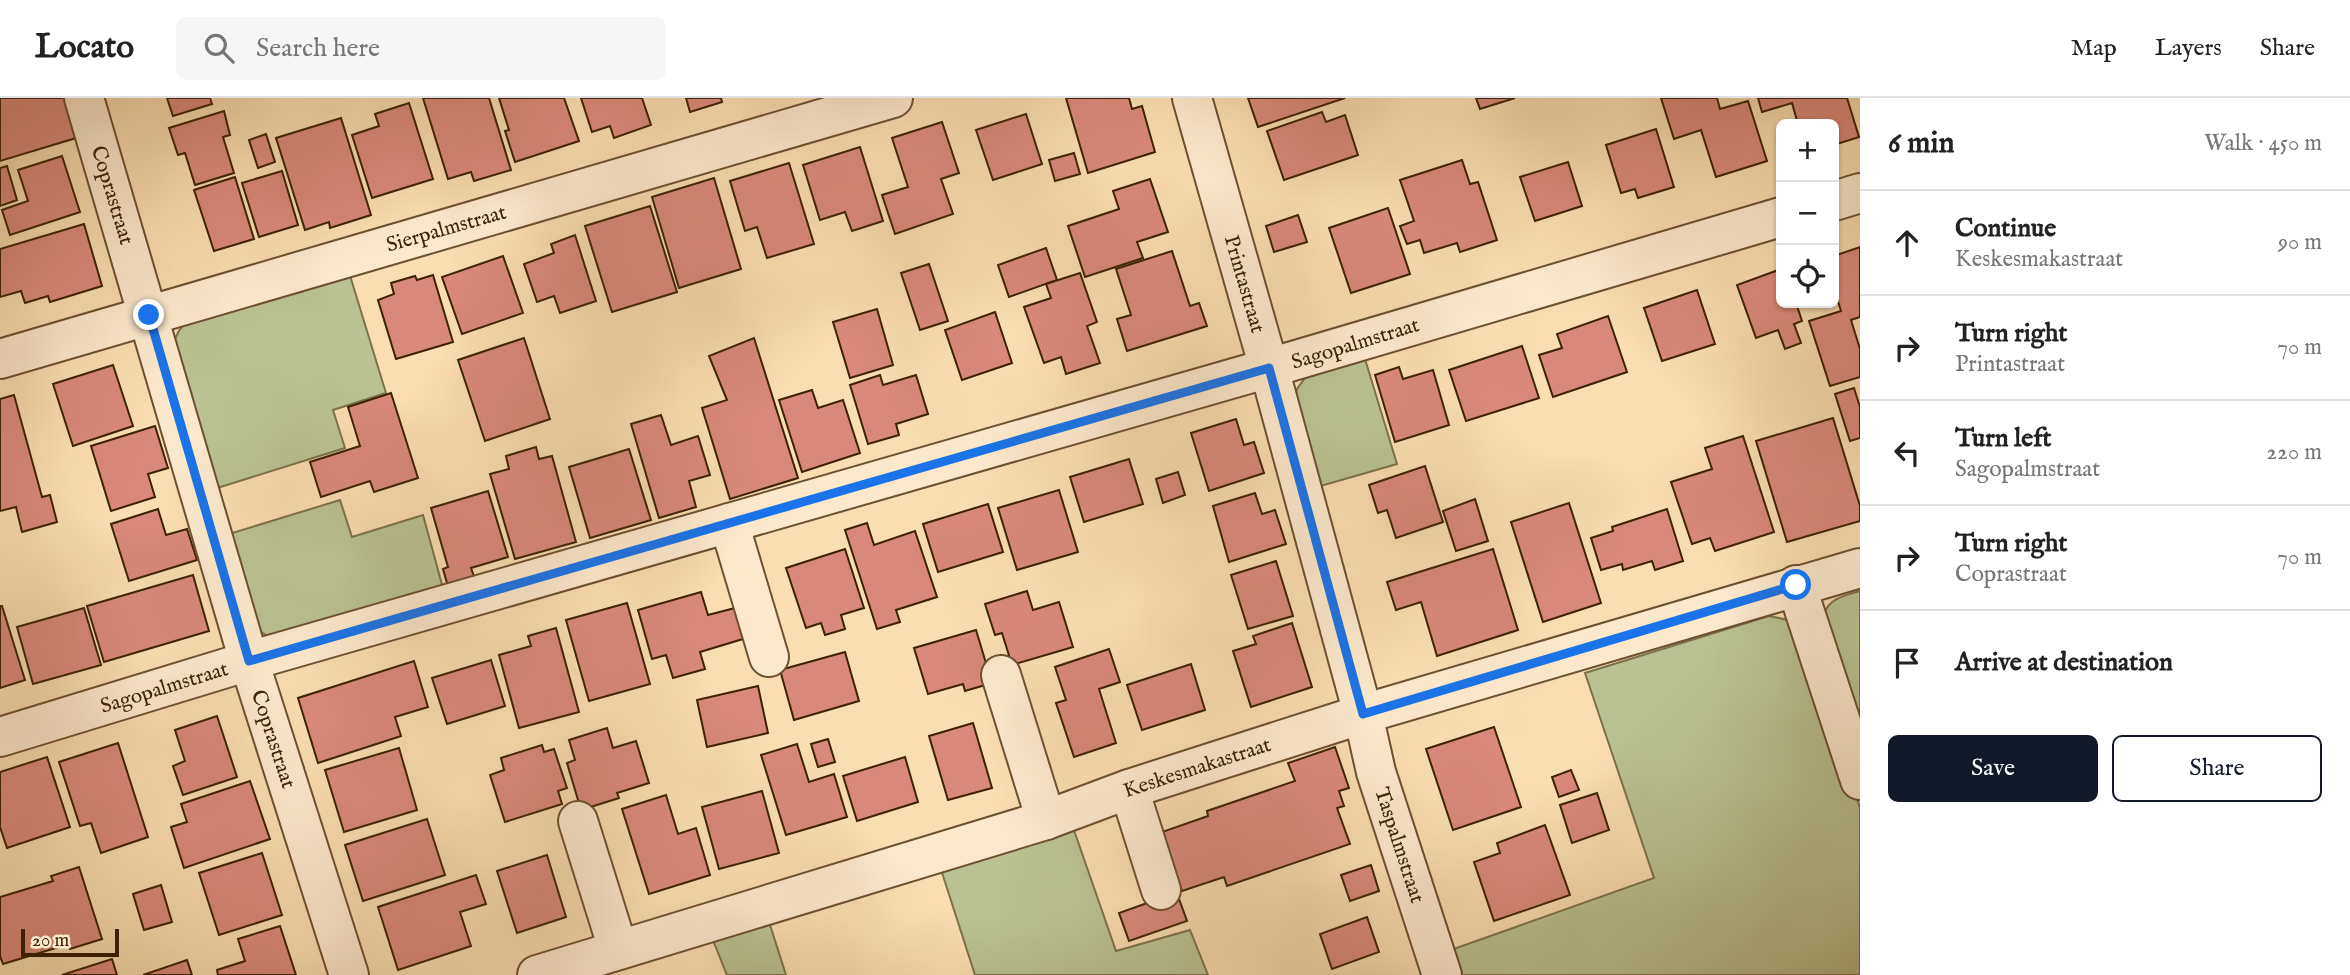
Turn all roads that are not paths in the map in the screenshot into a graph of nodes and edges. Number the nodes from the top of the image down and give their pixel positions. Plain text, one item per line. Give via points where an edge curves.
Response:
1 (84, 98) edge
2 (893, 98) edge
3 (1192, 98) edge
4 (1860, 193) edge
5 (1839, 199) edge
6 (1776, 218) edge
7 (149, 315) junction
8 (0, 359) edge
9 (1269, 368) junction
10 (729, 523) junction
11 (1860, 568) edge
12 (1796, 585) junction
13 (769, 657) dead end
14 (249, 661) junction
15 (1001, 675) dead end
16 (1363, 714) junction
17 (0, 737) edge
18 (1860, 780) edge
19 (1129, 789) junction
20 (1046, 820) junction
21 (578, 821) dead end
22 (1161, 890) dead end
23 (618, 949) junction
24 (349, 975) edge
25 (537, 975) edge
26 (1442, 975) edge

1 - 7 street, Coprastraat
2 - 7 street, Sierpalmstraat
3 - 9 street, Printastraat
4 - 5 street
6 - 9 street, Sagopalmstraat
7 - 8 street, Sierpalmstraat
7 - 14 street, Coprastraat
9 - 10 street, Sagopalmstraat
9 - 16 street, Printastraat
10 - 13 street
10 - 14 street, Sagopalmstraat
11 - 12 street, Keskesmakastraat
12 - 16 street, Keskesmakastraat
12 - 18 street
14 - 17 street, Sagopalmstraat
14 - 24 street, Coprastraat
15 - 20 street
16 - 19 street, Keskesmakastraat
16 - 26 street, Taspalmstraat via 1376,772
19 - 20 street, Keskesmakastraat
19 - 22 street
20 - 23 street, Keskesmakastraat
21 - 23 street
23 - 25 street, Keskesmakastraat

